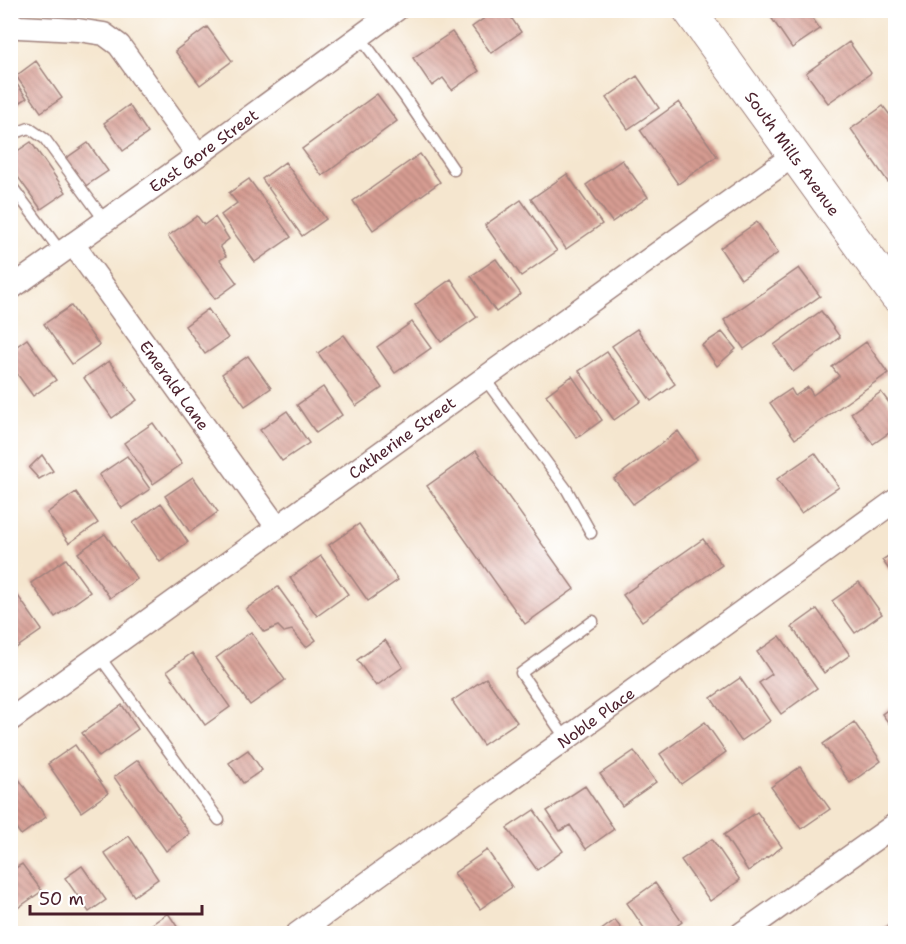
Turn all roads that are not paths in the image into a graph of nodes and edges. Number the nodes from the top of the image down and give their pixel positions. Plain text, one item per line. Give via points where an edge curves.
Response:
1 (396, 10) edge
2 (689, 10) edge
3 (10, 23) edge
4 (360, 37) junction
5 (10, 135) edge
6 (198, 155) junction
7 (794, 155) junction
8 (454, 171) dead end
9 (10, 184) edge
10 (105, 221) junction
11 (67, 248) junction
12 (10, 289) edge
13 (896, 296) edge
14 (484, 378) junction
15 (896, 500) edge
16 (277, 527) junction
17 (591, 533) dead end
18 (593, 621) dead end
19 (99, 656) junction
20 (10, 720) edge
21 (566, 739) junction
22 (219, 820) dead end
23 (896, 824) edge
24 (297, 933) edge
25 (741, 933) edge

1 - 4 street, East Gore Street
2 - 7 street, South Mills Avenue
3 - 6 street via 104,34 119,45
4 - 6 street, East Gore Street
4 - 8 lane
5 - 10 lane via 29,128 45,139
6 - 10 street, East Gore Street
7 - 13 street, South Mills Avenue
7 - 14 street, Catherine Street
9 - 11 lane
10 - 11 street, East Gore Street
11 - 12 street, East Gore Street
11 - 16 street, Emerald Lane
14 - 16 street, Catherine Street
14 - 17 lane via 567,490
15 - 21 street, Noble Place
16 - 19 street, Catherine Street
18 - 21 lane via 521,673
19 - 20 street, Catherine Street
19 - 22 lane
21 - 24 street, Noble Place
23 - 25 street

